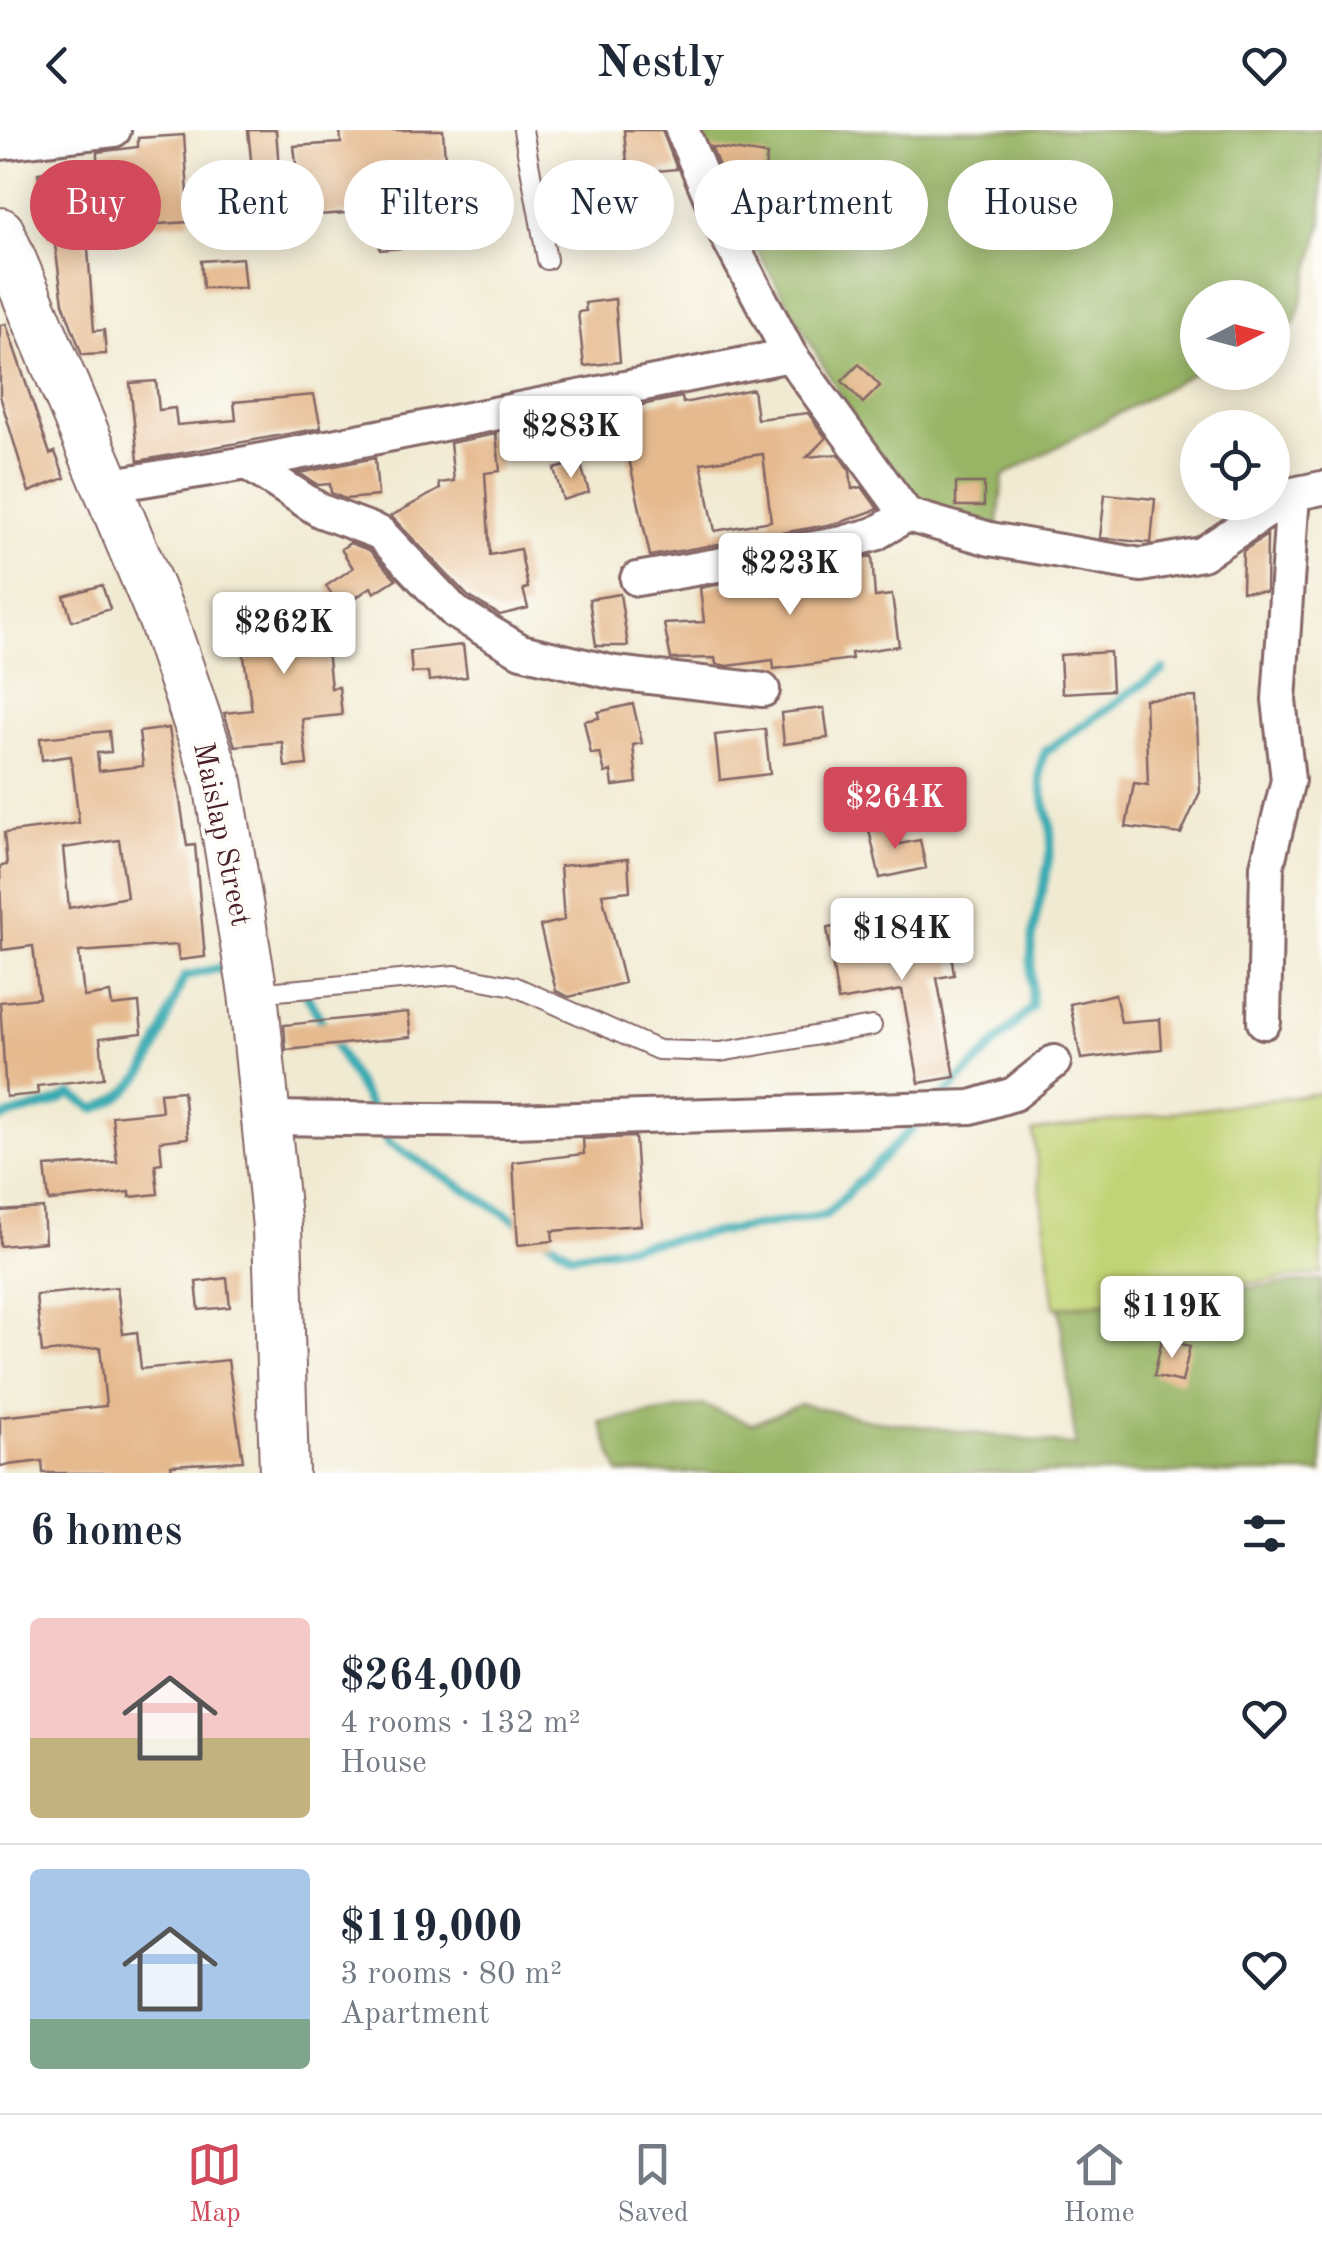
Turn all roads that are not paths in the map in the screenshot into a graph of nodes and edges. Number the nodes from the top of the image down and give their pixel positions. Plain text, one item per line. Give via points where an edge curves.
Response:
1 (114, 130) edge
2 (523, 130) edge
3 (682, 130) edge
4 (0, 143) edge
5 (0, 232) edge
6 (546, 260) dead end
7 (790, 355) junction
8 (247, 463) junction
9 (106, 486) junction
10 (1307, 491) edge
11 (908, 515) junction
12 (637, 579) dead end
13 (764, 690) dead end
14 (253, 993) junction
15 (1264, 1022) dead end
16 (872, 1026) dead end
17 (1054, 1062) dead end
18 (264, 1118) junction
19 (284, 1473) edge

1 - 4 street
2 - 6 lane
3 - 7 street via 726,234
5 - 9 main road, Maislap Street
7 - 8 street
7 - 11 street
8 - 9 street
8 - 13 street via 320,510 380,532 455,612 521,652 615,673
9 - 14 main road, Maislap Street via 163,620 218,782
10 - 11 street via 1202,554 1141,565 990,539
10 - 15 street via 1279,700 1288,780 1267,866
11 - 12 street via 843,543
14 - 16 lane via 455,974 514,986 658,1050 720,1052
14 - 18 main road, Maislap Street
17 - 18 street via 1014,1094 971,1107 512,1121
18 - 19 main road, Maislap Street via 282,1320

